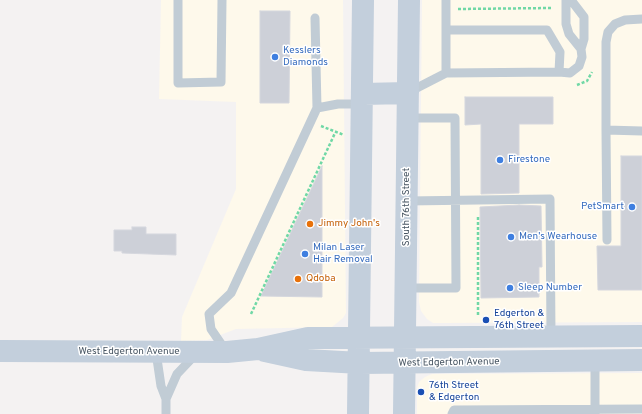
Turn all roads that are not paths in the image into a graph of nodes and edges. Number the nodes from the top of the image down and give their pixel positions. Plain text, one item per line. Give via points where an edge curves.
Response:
1 (178, 0) edge
2 (222, 0) edge
3 (362, 0) edge
4 (408, 0) edge
5 (566, 0) edge
6 (571, 0) edge
7 (450, 2) edge
8 (315, 18) dead end
9 (642, 19) edge
10 (446, 30) junction
11 (581, 49) junction
12 (559, 72) junction
13 (446, 73) junction
14 (408, 93) junction
15 (362, 99) junction
16 (318, 108) junction
17 (408, 118) junction
18 (606, 130) junction
19 (642, 131) edge
20 (407, 201) junction
21 (456, 201) junction
22 (606, 240) dead end
23 (406, 288) junction
24 (550, 336) junction
25 (642, 336) edge
26 (360, 337) junction
27 (406, 337) junction
28 (258, 349) junction
29 (0, 351) edge
30 (156, 352) junction
31 (198, 352) junction
32 (227, 352) junction
33 (642, 360) edge
34 (595, 361) junction
35 (360, 363) junction
36 (405, 363) junction
37 (166, 399) junction
38 (642, 409) edge
39 (595, 412) edge
40 (166, 414) edge
41 (358, 414) edge
42 (404, 414) edge
43 (452, 414) edge

1 - 2 lane via 178,83 221,82
3 - 15 street
4 - 14 street, South 76th Street
5 - 11 lane via 566,24 569,34
6 - 11 lane via 584,16 584,39
7 - 10 lane
8 - 16 lane
9 - 18 lane via 615,24 608,32
10 - 12 lane via 547,30 560,52
10 - 13 lane
11 - 12 lane via 579,66 570,73
12 - 13 lane
13 - 14 lane
14 - 15 street
14 - 17 street, South 76th Street
15 - 16 lane
15 - 26 street
16 - 32 lane via 231,293 209,314 211,329
17 - 20 street, South 76th Street
17 - 21 lane via 455,118
18 - 19 lane
18 - 22 lane
20 - 21 lane
20 - 23 street, South 76th Street
21 - 23 lane via 456,288
21 - 24 lane via 550,199
23 - 27 street, South 76th Street
24 - 25 street, West Edgerton Avenue
24 - 27 street, West Edgerton Avenue
26 - 27 street, West Edgerton Avenue
26 - 28 street, West Edgerton Avenue via 308,338
26 - 35 street
27 - 36 street, South 76th Street
28 - 32 street, West Edgerton Avenue
28 - 35 street, West Edgerton Avenue via 306,360
29 - 30 street, West Edgerton Avenue
30 - 31 street, West Edgerton Avenue
30 - 37 lane via 161,386
31 - 32 street, West Edgerton Avenue
31 - 37 lane via 177,374
33 - 34 street, West Edgerton Avenue
34 - 36 street, West Edgerton Avenue
34 - 39 lane
35 - 36 street, West Edgerton Avenue
35 - 41 street
36 - 42 street, South 76th Street
37 - 40 lane
38 - 39 lane
39 - 43 lane via 454,410

